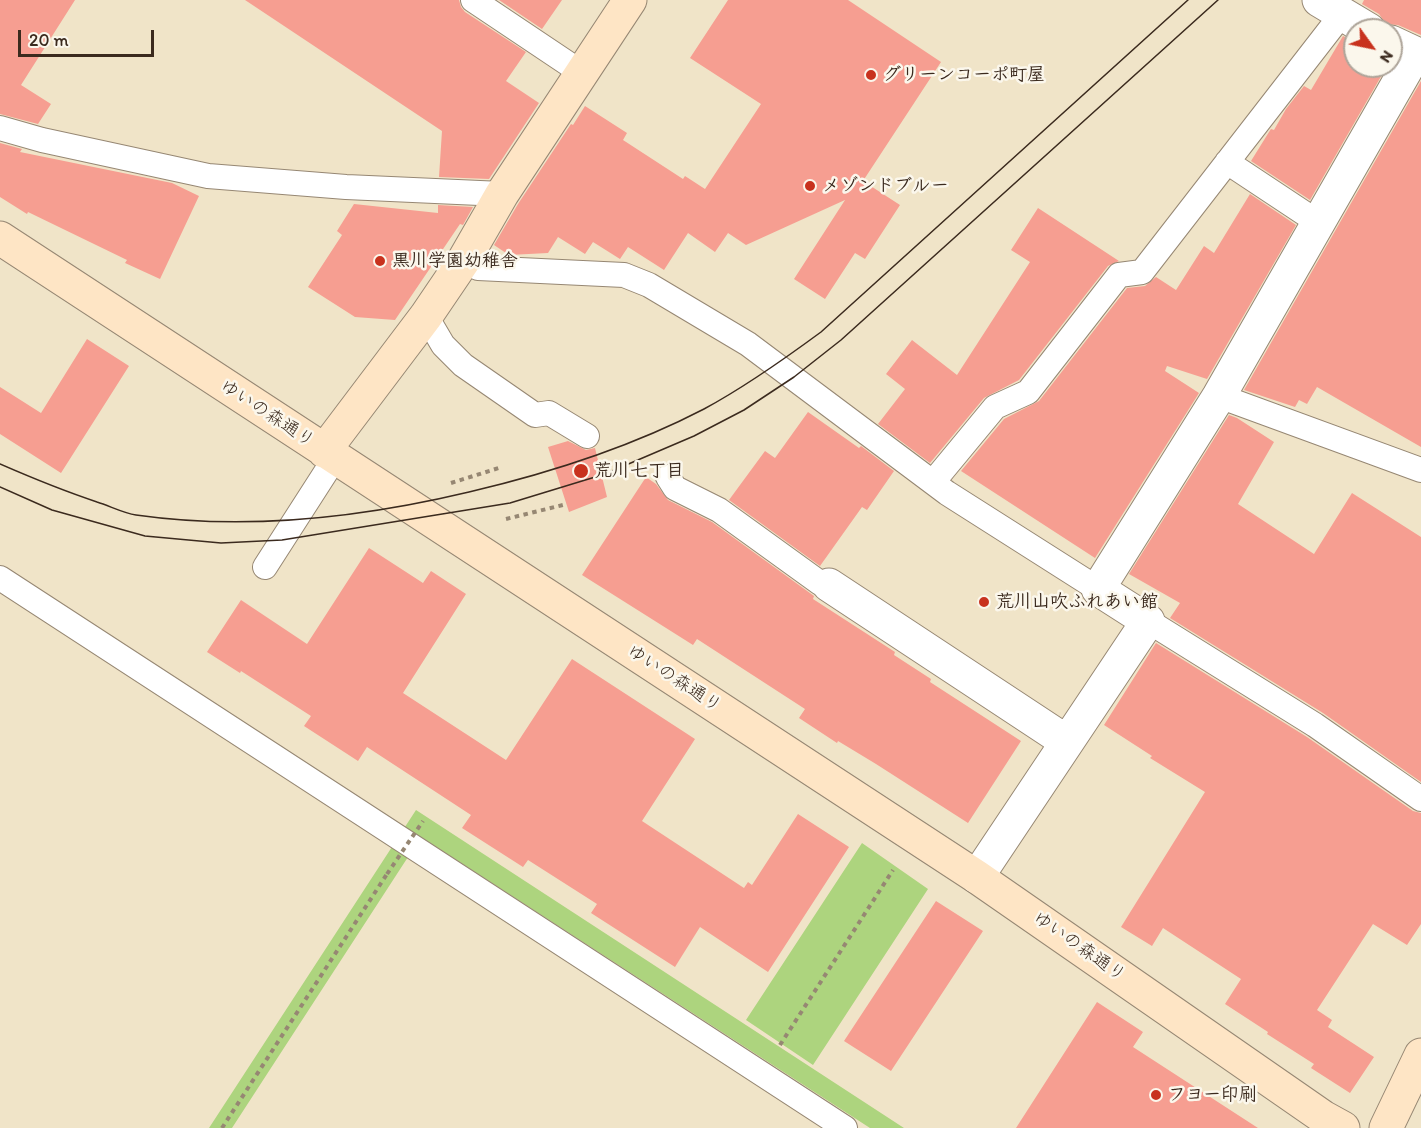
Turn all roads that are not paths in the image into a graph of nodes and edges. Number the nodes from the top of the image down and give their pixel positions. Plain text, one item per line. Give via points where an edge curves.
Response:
1 (473, 0) edge
2 (630, 0) edge
3 (1344, 15) edge
4 (1409, 51) edge
5 (582, 73) junction
6 (0, 128) edge
7 (1227, 162) junction
8 (502, 194) junction
9 (1319, 223) junction
10 (0, 238) edge
11 (464, 260) junction
12 (426, 316) junction
13 (1219, 396) junction
14 (587, 436) dead end
15 (329, 454) junction
16 (1421, 470) edge
17 (668, 477) dead end
18 (933, 482) junction
19 (265, 567) dead end
20 (0, 578) edge
21 (829, 585) joint
22 (1098, 589) junction
23 (1148, 621) junction
24 (1067, 742) junction
25 (1421, 799) edge
26 (977, 877) junction
27 (1421, 1055) edge
28 (845, 1128) edge
29 (1343, 1128) edge
30 (1386, 1128) edge

1 - 5 lane
2 - 5 street
3 - 7 lane
4 - 9 street
5 - 8 street
6 - 8 lane via 208,176 346,188
7 - 9 lane
7 - 18 lane via 1142,272 1119,275 1028,392 995,407
8 - 11 street
9 - 13 street
10 - 15 street, ゆいの森通り
11 - 12 street
11 - 18 lane via 478,268 624,275 649,285 748,344
12 - 14 lane via 443,345 463,364 536,414 549,412
12 - 15 street
13 - 16 lane
13 - 22 street
15 - 19 lane
15 - 26 street, ゆいの森通り
17 - 21 lane via 675,488 719,510 820,583
18 - 22 lane
20 - 28 lane
21 - 24 street
22 - 23 street
23 - 24 street
23 - 25 lane via 1315,724
24 - 26 street
26 - 29 street, ゆいの森通り
27 - 30 street

